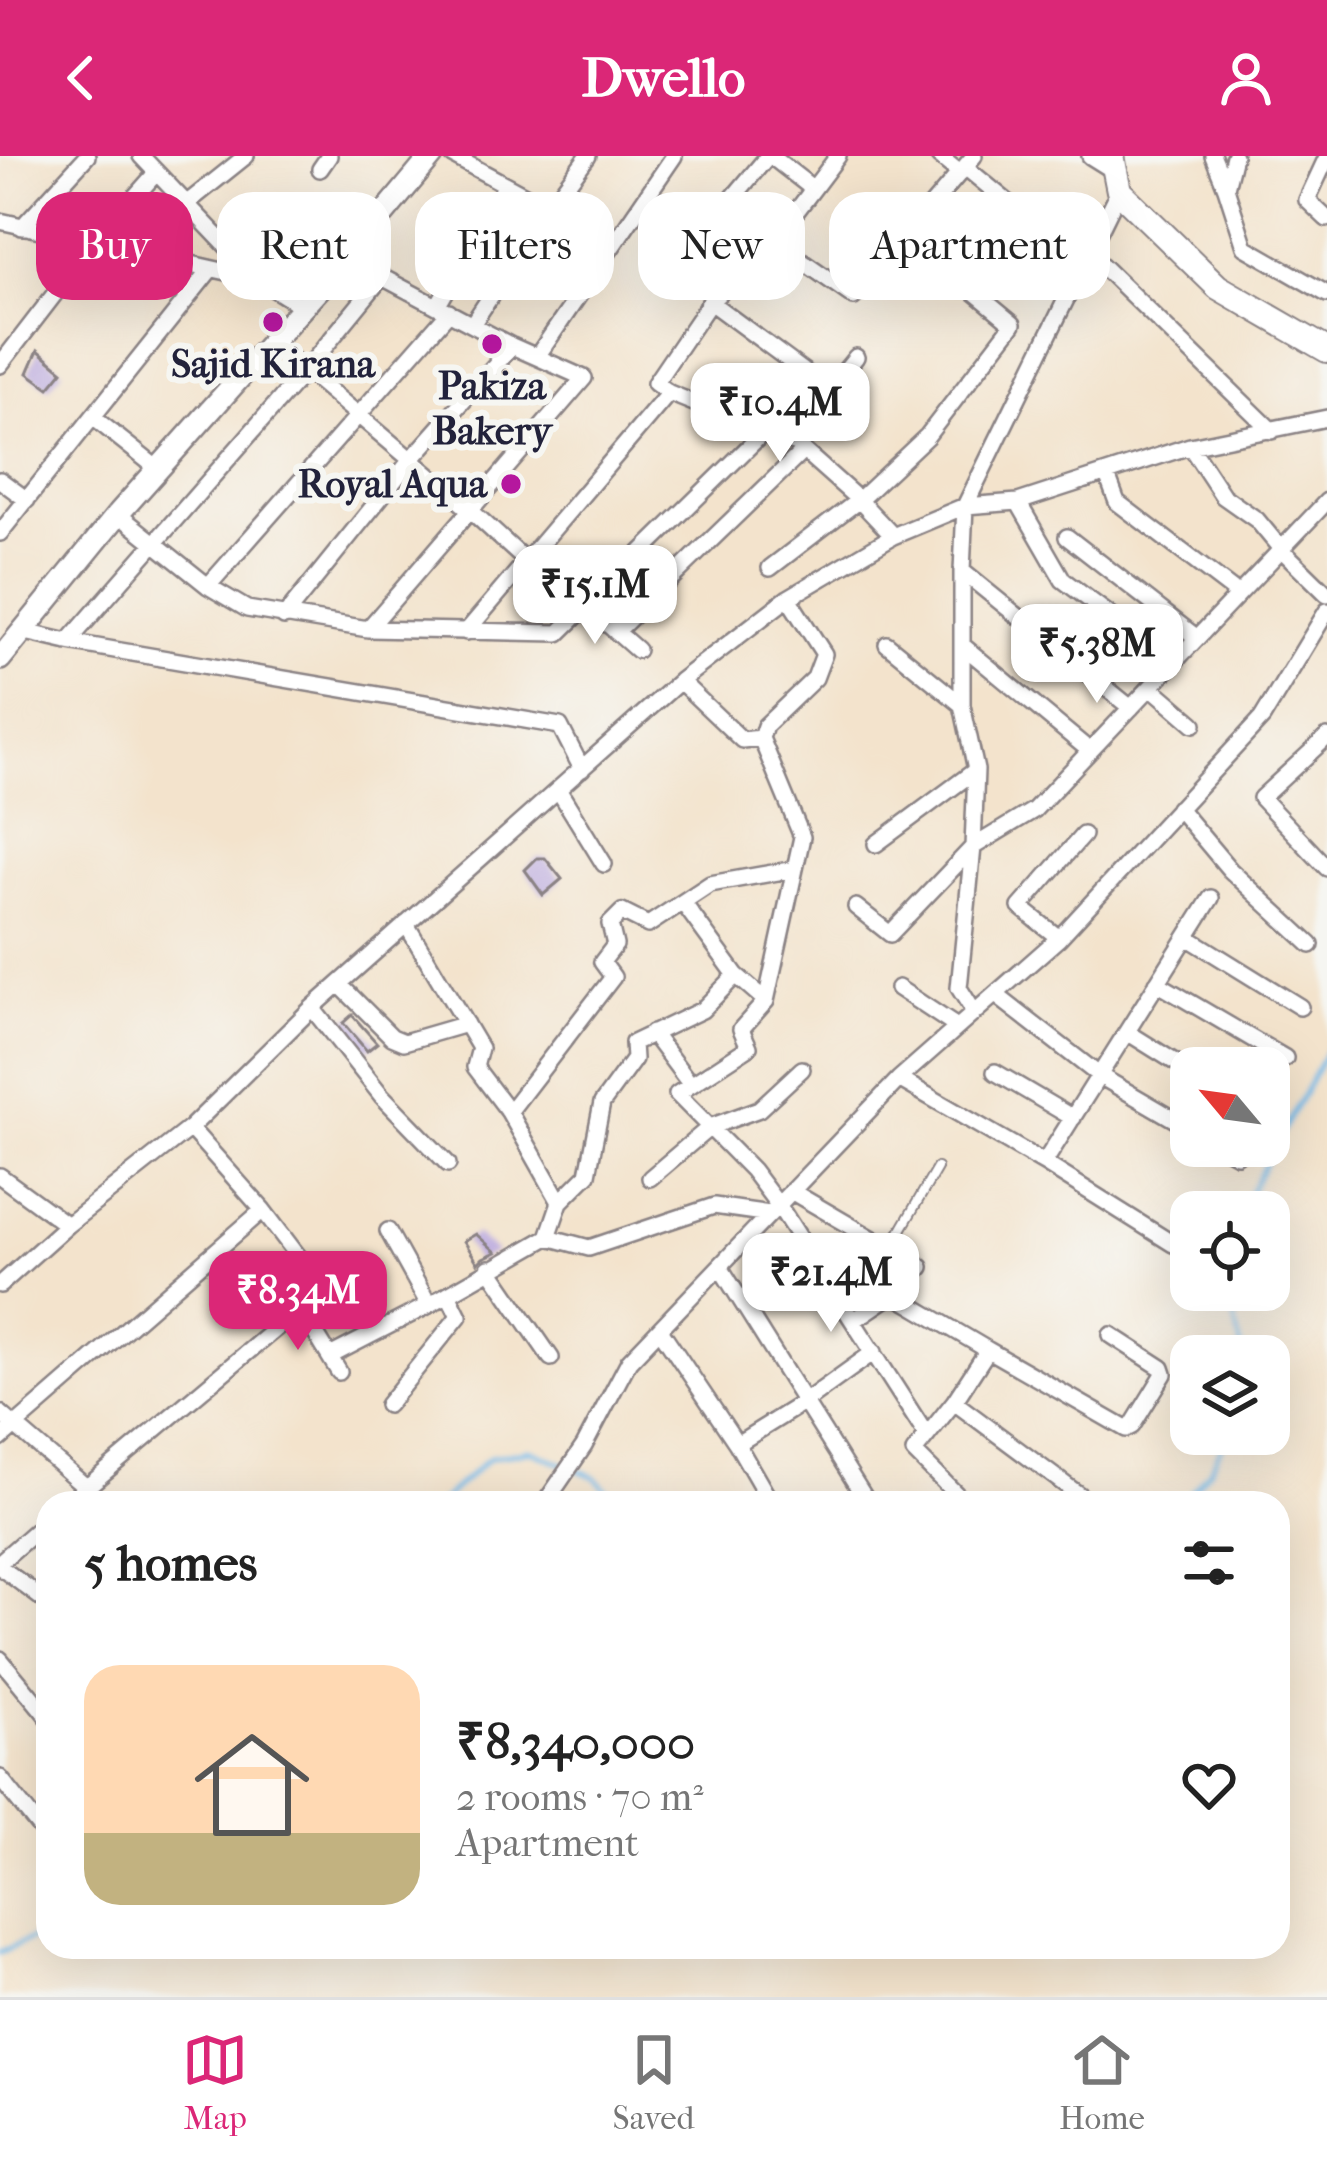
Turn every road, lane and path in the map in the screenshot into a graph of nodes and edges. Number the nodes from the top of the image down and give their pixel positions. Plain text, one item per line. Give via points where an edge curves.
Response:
1 (87, 156) edge
2 (140, 156) edge
3 (246, 156) edge
4 (432, 156) edge
5 (453, 156) edge
6 (588, 156) edge
7 (674, 156) edge
8 (770, 156) edge
9 (838, 156) edge
10 (939, 156) edge
11 (1090, 156) edge
12 (1213, 156) edge
13 (1234, 156) edge
14 (1327, 158) edge
15 (966, 166) edge
16 (157, 173) junction
17 (1115, 173) edge
18 (506, 185) junction
19 (812, 188) junction
20 (1226, 188) junction
21 (140, 192) edge
22 (175, 192) edge
23 (519, 192) edge
24 (561, 192) edge
25 (739, 192) edge
26 (945, 192) edge
27 (997, 192) edge
28 (193, 198) edge
29 (805, 198) edge
30 (391, 205) edge
31 (193, 211) edge
32 (1327, 219) edge
33 (0, 221) edge
34 (22, 227) junction
35 (36, 230) edge
36 (217, 236) edge
37 (614, 241) edge
38 (193, 266) edge
39 (210, 270) junction
40 (217, 271) edge
41 (1110, 273) edge
42 (391, 282) edge
43 (1327, 294) edge
44 (50, 300) edge
45 (291, 300) edge
46 (307, 300) edge
47 (363, 300) edge
48 (487, 300) edge
49 (575, 300) edge
50 (984, 300) edge
51 (1066, 300) edge
52 (710, 302) joint
53 (301, 306) junction
54 (444, 309) junction
55 (472, 323) junction
56 (272, 342) junction
57 (512, 346) junction
58 (1327, 350) edge
59 (538, 355) junction
60 (856, 357) dead end
61 (0, 365) edge
62 (305, 371) junction
63 (829, 390) junction
64 (669, 393) junction
65 (357, 415) junction
66 (94, 418) junction
67 (1327, 418) edge
68 (1272, 431) junction
69 (764, 432) junction
70 (1190, 446) junction
71 (799, 448) junction
72 (410, 461) junction
73 (158, 469) junction
74 (1107, 475) junction
75 (0, 480) edge
76 (27, 500) junction
77 (859, 500) junction
78 (1327, 501) edge
79 (1018, 502) junction
80 (965, 506) junction
81 (469, 509) junction
82 (118, 514) junction
83 (0, 533) edge
84 (893, 536) junction
85 (1067, 537) dead end
86 (154, 543) junction
87 (1281, 549) junction
88 (526, 561) junction
89 (770, 568) dead end
90 (962, 571) junction
91 (208, 586) junction
92 (1238, 594) junction
93 (1327, 594) edge
94 (788, 598) junction
95 (587, 606) junction
96 (1327, 611) edge
97 (284, 617) junction
98 (368, 629) junction
99 (21, 631) junction
100 (466, 632) junction
101 (616, 632) junction
102 (1197, 638) junction
103 (68, 642) junction
104 (887, 644) dead end
105 (962, 645) junction
106 (637, 650) dead end
107 (0, 659) edge
108 (1174, 662) junction
109 (680, 681) junction
110 (1151, 687) junction
111 (962, 705) junction
112 (1131, 708) junction
113 (1194, 724) dead end
114 (1327, 737) edge
115 (760, 738) junction
116 (1090, 751) junction
117 (582, 769) junction
118 (976, 770) junction
119 (559, 790) junction
120 (1178, 808) junction
121 (1083, 836) dead end
122 (876, 844) dead end
123 (973, 847) junction
124 (604, 864) dead end
125 (1327, 868) edge
126 (795, 869) junction
127 (1211, 898) dead end
128 (684, 904) junction
129 (856, 907) dead end
130 (406, 924) junction
131 (1187, 937) junction
132 (1059, 938) junction
133 (1311, 945) dead end
134 (736, 975) junction
135 (1157, 983) junction
136 (339, 984) junction
137 (898, 988) dead end
138 (996, 995) junction
139 (766, 1000) junction
140 (1300, 1007) dead end
141 (312, 1008) junction
142 (974, 1012) junction
143 (466, 1024) junction
144 (957, 1027) junction
145 (1127, 1032) junction
146 (652, 1034) junction
147 (1266, 1047) edge
148 (1170, 1059) edge
149 (802, 1069) dead end
150 (995, 1072) dead end
151 (1100, 1076) junction
152 (899, 1079) junction
153 (691, 1085) junction
154 (509, 1112) junction
155 (1170, 1117) edge
156 (1073, 1118) junction
157 (710, 1127) junction
158 (190, 1128) junction
159 (1044, 1163) junction
160 (448, 1164) dead end
161 (937, 1168) dead end
162 (0, 1176) edge
163 (650, 1178) dead end
164 (791, 1191) junction
165 (560, 1202) junction
166 (262, 1210) junction
167 (775, 1210) junction
168 (67, 1225) junction
169 (388, 1232) dead end
170 (548, 1237) junction
171 (1170, 1242) edge
172 (890, 1249) junction
173 (720, 1267) junction
174 (489, 1268) junction
175 (0, 1285) edge
176 (448, 1294) junction
177 (893, 1294) junction
178 (429, 1305) junction
179 (300, 1308) junction
180 (853, 1321) junction
181 (661, 1330) junction
182 (1112, 1335) dead end
183 (988, 1350) junction
184 (874, 1352) junction
185 (330, 1356) junction
186 (551, 1358) dead end
187 (339, 1372) dead end
188 (806, 1401) junction
189 (954, 1402) junction
190 (387, 1405) dead end
191 (0, 1413) edge
192 (17, 1426) junction
193 (927, 1436) junction
194 (0, 1439) edge
195 (737, 1444) junction
196 (86, 1487) junction
197 (82, 1491) edge
198 (553, 1491) edge
199 (764, 1491) edge
200 (861, 1491) edge
201 (953, 1491) edge
202 (1074, 1491) edge
203 (36, 1531) edge
204 (0, 1564) edge
205 (36, 1593) edge
206 (0, 1659) edge
207 (36, 1702) edge
208 (0, 1778) edge
209 (36, 1823) edge

1 - 34 street
2 - 16 street
3 - 28 street
4 - 30 main road
5 - 18 street
6 - 24 street
7 - 37 street
8 - 19 street
8 - 25 street
9 - 19 street
10 - 15 street
11 - 17 street
12 - 20 street
13 - 20 street
14 - 32 street via 1307,200
15 - 26 street
15 - 27 street
16 - 21 street
16 - 22 street
17 - 58 main road via 1218,287
18 - 23 street
18 - 54 street
19 - 29 street
20 - 43 street via 1245,247
31 - 36 street
33 - 34 street
34 - 35 street
38 - 39 street
39 - 40 street
39 - 66 street
41 - 68 street
42 - 54 street
44 - 61 street
45 - 53 street
46 - 53 main road
47 - 62 street
48 - 55 street
49 - 59 street
50 - 77 street via 1013,324 927,436
51 - 80 street
52 - 63 street
52 - 64 street via 656,383
53 - 56 main road
54 - 55 street
54 - 65 street
55 - 57 street
56 - 62 street
56 - 73 main road
57 - 59 street
57 - 72 street
59 - 81 street via 584,378
60 - 63 street
62 - 65 street
62 - 86 street
63 - 71 street
64 - 69 street
64 - 88 street
65 - 72 street
65 - 91 street
66 - 73 street
66 - 76 street
67 - 68 street
68 - 70 street
69 - 71 street
69 - 95 street
70 - 74 street
70 - 87 street via 1223,496
71 - 77 street
71 - 101 street
72 - 81 street
72 - 97 street
73 - 82 main road
74 - 79 street
74 - 92 street via 1117,502
75 - 76 street
76 - 83 street
77 - 84 street
77 - 89 street
78 - 87 street
79 - 80 street
79 - 108 street via 1063,580
80 - 84 street
80 - 90 street
81 - 88 street
81 - 98 street
82 - 86 street
82 - 99 main road
84 - 94 street
85 - 102 street
86 - 91 street
86 - 103 street
87 - 92 street
87 - 93 street
88 - 100 street
90 - 105 street
90 - 112 street
91 - 97 street via 247,609
92 - 102 street
94 - 109 street
94 - 115 street via 824,654 814,678
95 - 100 street via 559,633
95 - 101 street
96 - 120 street via 1262,718
97 - 98 street
98 - 100 street
99 - 103 street
99 - 107 main road
101 - 106 street
102 - 108 street
103 - 117 street via 560,726
104 - 111 street
105 - 111 street
105 - 116 street
108 - 110 street
109 - 115 street via 742,740
109 - 117 street
110 - 112 street
110 - 113 street
111 - 118 street
112 - 116 street
114 - 125 street via 1261,798
115 - 126 street via 802,837
116 - 123 street via 1034,810
117 - 119 street
118 - 122 street
118 - 123 street
119 - 124 street
119 - 130 street
120 - 132 street
120 - 133 street
121 - 132 street via 1020,907
123 - 129 street via 890,934
123 - 142 street via 958,988
126 - 128 street via 710,884
126 - 139 street
127 - 131 street
128 - 134 street
128 - 154 street via 648,925 622,912 610,924 615,945 602,962 613,977
130 - 136 street
130 - 143 street
131 - 135 street
131 - 140 street
132 - 138 street
134 - 139 street
134 - 146 street via 702,1010
135 - 145 street
135 - 147 street
136 - 141 street
136 - 143 street via 404,1042
137 - 144 street
138 - 142 street
138 - 151 street
139 - 153 street via 741,1029 749,1047
141 - 158 street
141 - 160 street
142 - 144 street
143 - 154 street via 480,1048 475,1066
144 - 152 street
145 - 148 street
145 - 151 street
146 - 153 street
146 - 165 street via 633,1043 634,1059 602,1103 588,1174
149 - 157 street via 759,1109
150 - 156 street
151 - 155 street
151 - 156 street
152 - 159 street
152 - 164 street
153 - 157 street via 677,1094
154 - 165 street
156 - 159 street
157 - 163 street
157 - 167 street via 752,1170
158 - 166 street
158 - 168 street
159 - 171 street
161 - 172 lane
162 - 168 street
164 - 167 street
164 - 172 street
165 - 170 street
166 - 179 street via 320,1285
166 - 192 street
167 - 170 street via 714,1206 589,1248
167 - 173 street
167 - 180 street
168 - 175 street
169 - 178 street
170 - 174 street
172 - 177 street via 921,1267
173 - 181 street
173 - 188 street
174 - 176 street
174 - 186 street
176 - 178 street
176 - 190 street via 459,1316
177 - 180 street
177 - 183 street
178 - 185 street
179 - 185 street
179 - 196 street
180 - 184 street
181 - 195 street
181 - 198 street via 629,1361
182 - 183 street via 1164,1374 1126,1429
183 - 189 street
184 - 188 street
184 - 193 street
185 - 187 street
188 - 195 street
188 - 200 street
189 - 193 street
189 - 202 street
191 - 192 street
192 - 194 street
192 - 196 street
193 - 201 street via 914,1451
195 - 199 street
196 - 197 street
203 - 204 street
204 - 205 street
206 - 207 street
208 - 209 street

